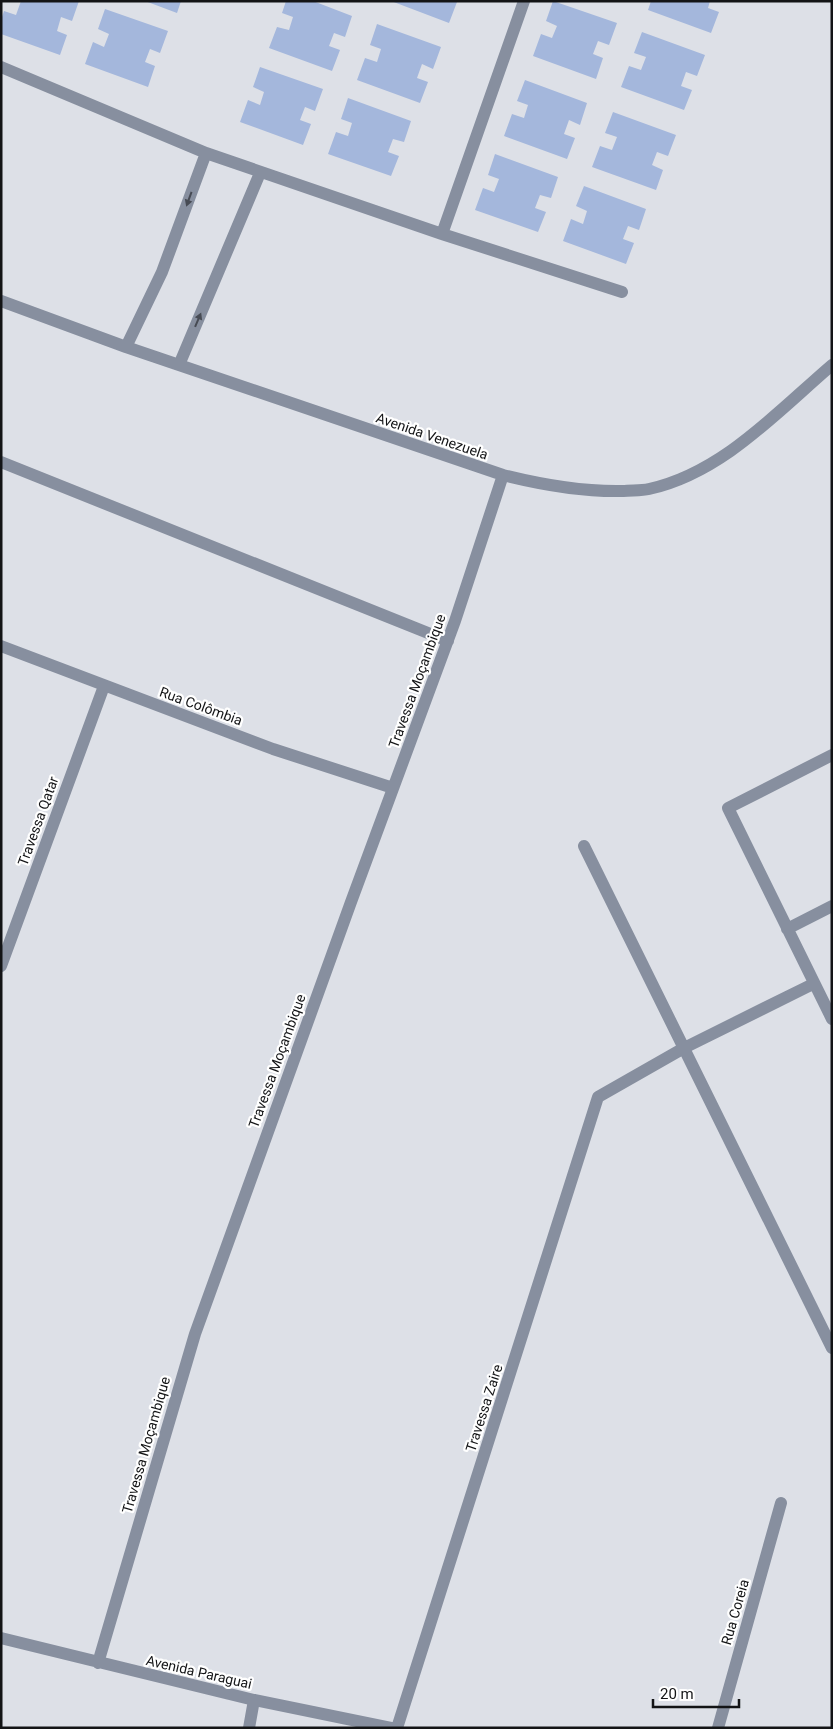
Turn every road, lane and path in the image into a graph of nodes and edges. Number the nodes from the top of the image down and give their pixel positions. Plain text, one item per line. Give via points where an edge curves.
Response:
1 (524, 1) edge
2 (1, 66) edge
3 (206, 153) junction
4 (260, 173) junction
5 (442, 234) junction
6 (622, 292) dead end
7 (1, 301) edge
8 (126, 347) junction
9 (179, 365) junction
10 (832, 365) edge
11 (1, 462) edge
12 (503, 476) junction
13 (448, 641) junction
14 (1, 646) edge
15 (104, 686) junction
16 (832, 754) edge
17 (393, 788) junction
18 (584, 846) dead end
19 (832, 906) edge
20 (787, 929) junction
21 (1, 966) edge
22 (814, 984) junction
23 (832, 1019) edge
24 (684, 1048) junction
25 (832, 1348) edge
26 (781, 1504) dead end
27 (1, 1638) edge
28 (98, 1663) junction
29 (254, 1700) junction
30 (249, 1728) edge
31 (391, 1728) edge
32 (397, 1728) edge
33 (718, 1728) edge

1 - 5 street
2 - 3 street
3 - 4 street
3 -> 8 street via 162,272
4 - 5 street
9 -> 4 street
5 - 6 street
7 - 8 street, Avenida Venezuela
8 - 9 street, Avenida Venezuela
9 - 12 street, Avenida Venezuela
10 - 12 street, Avenida Venezuela via 738,445 696,474 648,490 596,492
11 - 13 street
12 - 13 street, Travessa Moçambique
13 - 17 street, Travessa Moçambique
14 - 15 street, Rua Colômbia
15 - 17 street, Rua Colômbia via 272,749
15 - 21 street, Travessa Qatar
16 - 20 street via 728,808
17 - 28 street, Travessa Moçambique via 195,1334
18 - 24 street
19 - 20 street
20 - 22 street
22 - 23 street
22 - 24 street
24 - 25 street
24 - 32 street, Travessa Zaire via 598,1097
26 - 33 street, Rua Coreia
27 - 28 street, Avenida Paraguai
28 - 29 street, Avenida Paraguai
29 - 30 street
29 - 31 street, Avenida Paraguai

